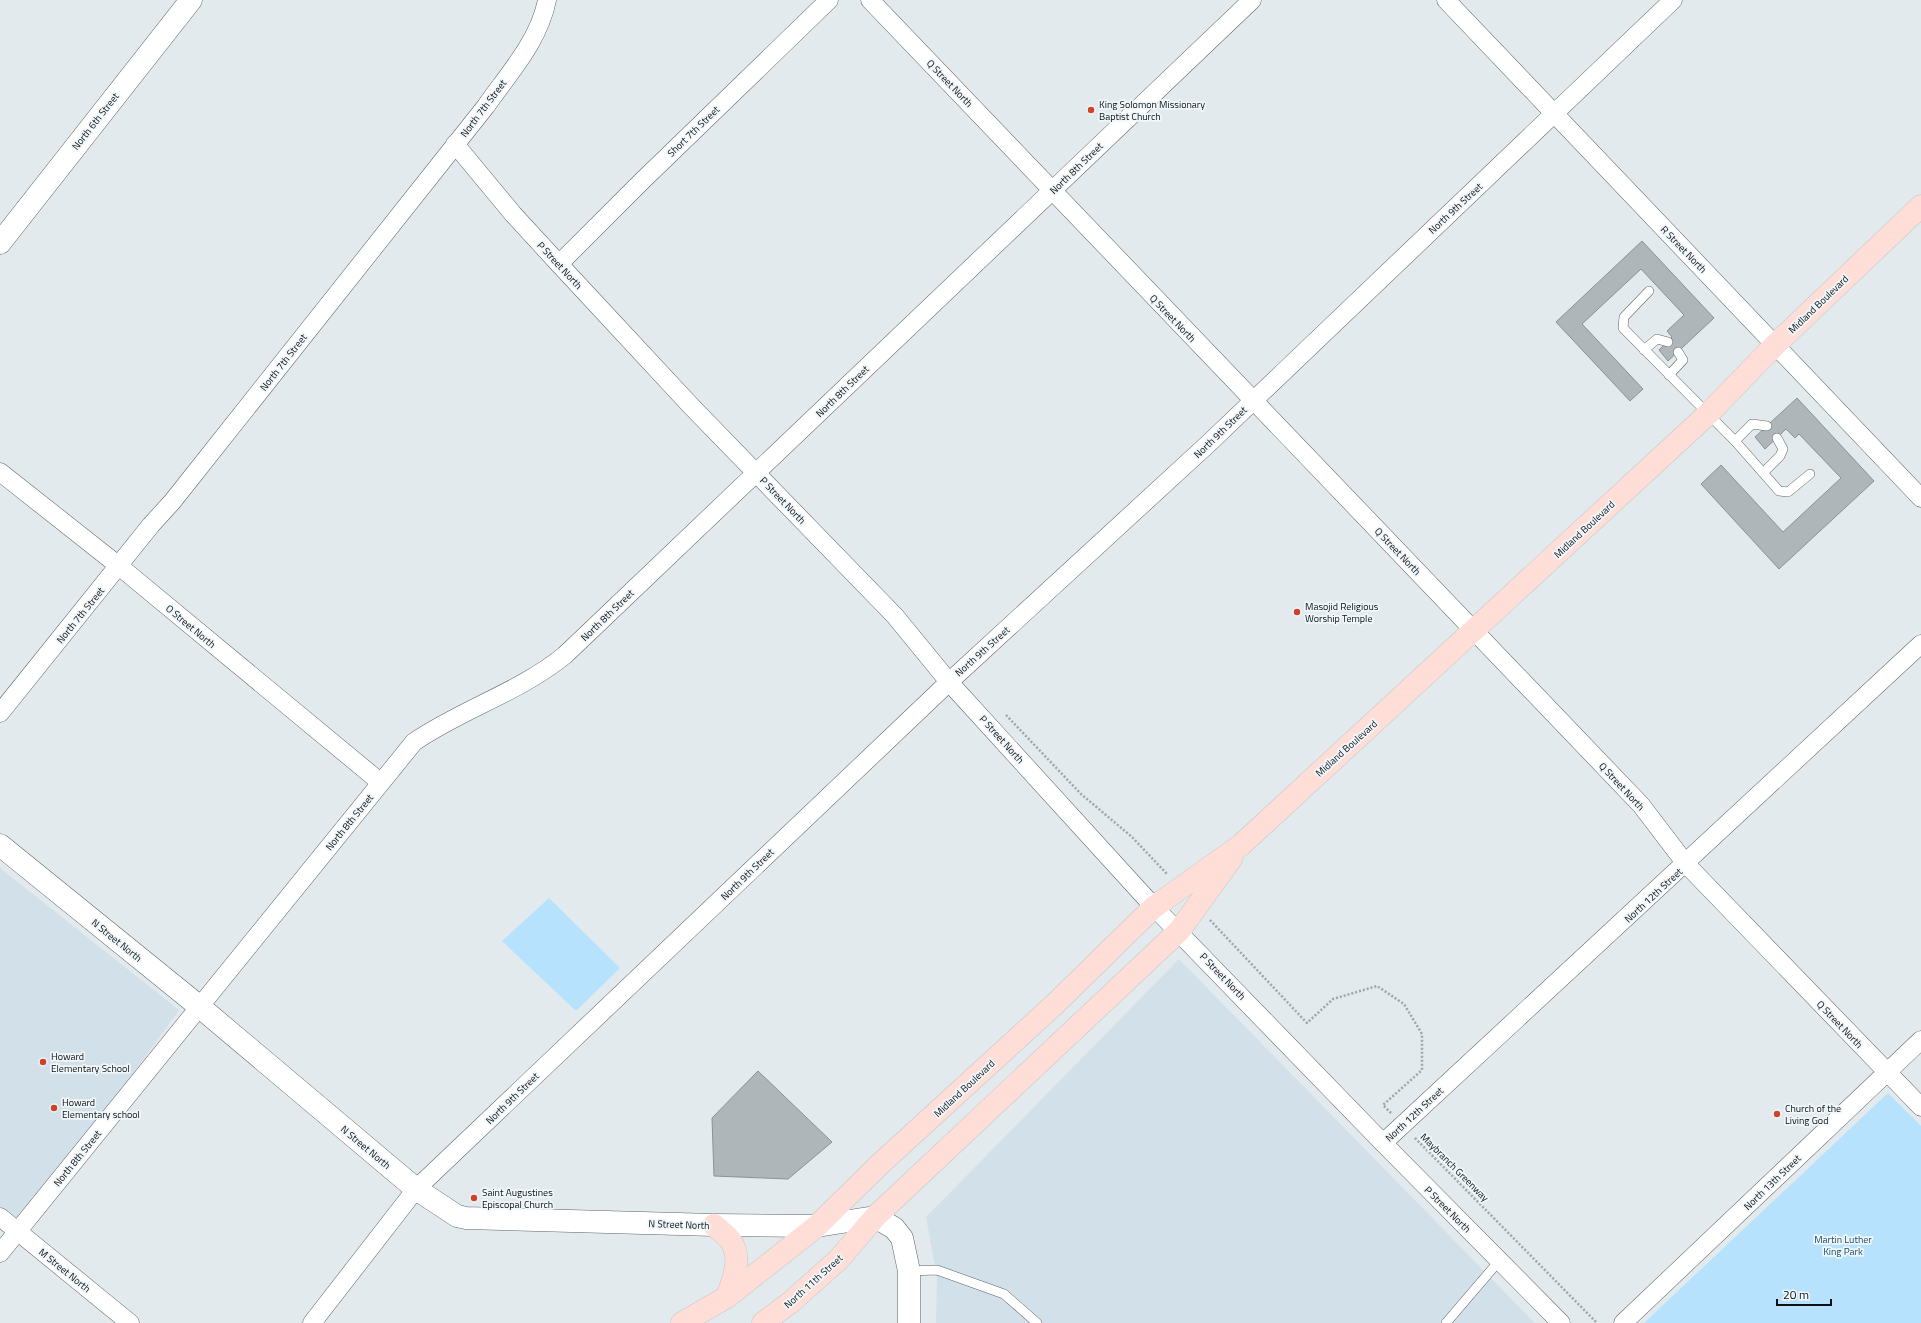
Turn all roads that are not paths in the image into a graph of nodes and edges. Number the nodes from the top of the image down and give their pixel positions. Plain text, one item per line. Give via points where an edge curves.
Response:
1 (191, 0) edge
2 (547, 0) edge
3 (829, 0) edge
4 (870, 0) edge
5 (1252, 0) edge
6 (1446, 0) edge
7 (1673, 0) edge
8 (1555, 114) junction
9 (455, 144) junction
10 (1052, 191) junction
11 (1921, 206) edge
12 (0, 243) edge
13 (559, 264) junction
14 (1649, 291) dead end
15 (1662, 342) dead end
16 (1775, 345) junction
17 (1644, 350) junction
18 (1675, 355) dead end
19 (1669, 375) junction
20 (1253, 400) junction
21 (1708, 414) junction
22 (1767, 426) dead end
23 (1777, 438) dead end
24 (1735, 441) junction
25 (0, 472) edge
26 (1764, 472) junction
27 (756, 473) junction
28 (1810, 474) dead end
29 (1921, 498) edge
30 (119, 566) junction
31 (1474, 631) junction
32 (1921, 644) edge
33 (949, 682) junction
34 (0, 713) edge
35 (380, 782) junction
36 (0, 845) edge
37 (1241, 845) junction
38 (1686, 864) junction
39 (1154, 907) junction
40 (1179, 931) junction
41 (200, 1007) junction
42 (1921, 1040) edge
43 (1887, 1073) junction
44 (1921, 1107) edge
45 (1383, 1144) junction
46 (416, 1189) junction
47 (0, 1217) edge
48 (875, 1217) junction
49 (714, 1225) junction
50 (817, 1226) junction
51 (18, 1232) junction
52 (0, 1253) edge
53 (1499, 1261) junction
54 (910, 1271) junction
55 (727, 1298) junction
56 (130, 1323) edge
57 (312, 1323) edge
58 (682, 1323) edge
59 (763, 1323) edge
60 (909, 1323) edge
61 (1037, 1323) edge
62 (1446, 1323) edge
63 (1561, 1323) edge
64 (1623, 1323) edge

1 - 12 street, North 6th Street
2 - 9 street, North 7th Street via 533,38 521,59
3 - 13 street, Short 7th Street
4 - 10 street, Q Street North
5 - 10 street, North 8th Street
6 - 8 street, R Street North
7 - 8 street, North 9th Street
8 - 16 street, R Street North
8 - 20 street, North 9th Street
9 - 13 street, P Street North via 513,214
9 - 30 street, North 7th Street
10 - 20 street, Q Street North
10 - 27 street, North 8th Street
11 - 16 main road, Midland Boulevard
13 - 27 street, P Street North
14 - 17 lane via 1624,317 1623,328
15 - 17 lane
16 - 21 main road, Midland Boulevard
16 - 29 street, R Street North
17 - 19 lane
18 - 19 lane via 1683,360
19 - 21 lane
20 - 31 street, Q Street North
20 - 33 street, North 9th Street
21 - 24 lane
21 - 31 main road, Midland Boulevard
22 - 24 lane via 1752,424
23 - 26 lane via 1783,449 1780,456
24 - 26 lane
25 - 30 street, O Street North
26 - 28 lane via 1780,491 1788,492
27 - 33 street, P Street North via 895,616
27 - 35 street, North 8th Street via 560,659 545,671 435,728 414,742
30 - 34 street, North 7th Street
30 - 35 street, O Street North
31 - 37 main road, Midland Boulevard
31 - 38 street, Q Street North via 1641,805
32 - 38 street, North 12th Street
33 - 39 street, P Street North
33 - 46 street, North 9th Street
35 - 41 street, North 8th Street
36 - 41 street, N Street North
37 - 39 main road, Midland Boulevard
37 - 40 main road, Midland Boulevard
38 - 43 street, Q Street North
38 - 45 street, North 12th Street
39 - 40 street, P Street North
39 - 50 main road, Midland Boulevard via 1055,1004 879,1165
40 - 45 street, P Street North
40 - 48 main road, Midland Boulevard
41 - 46 street, N Street North
41 - 51 street, North 8th Street
42 - 43 street, North 13th Street
43 - 44 street, Q Street North
43 - 64 street, North 13th Street
45 - 53 street, P Street North
46 - 49 street, N Street North via 457,1216 466,1218
46 - 57 street, North 9th Street
47 - 51 street, M Street North
48 - 50 street, N Street North
48 - 54 street via 894,1228 902,1238
48 - 59 main road, North 11th Street via 839,1259
49 - 50 street, N Street North
49 - 55 main road via 730,1239 736,1251 734,1278
50 - 55 main road, Midland Boulevard
51 - 52 street, North 8th Street
51 - 56 street, M Street North
53 - 62 lane
53 - 63 street, P Street North
54 - 60 street
54 - 61 lane via 937,1270 1004,1294
55 - 58 main road, Midland Boulevard

